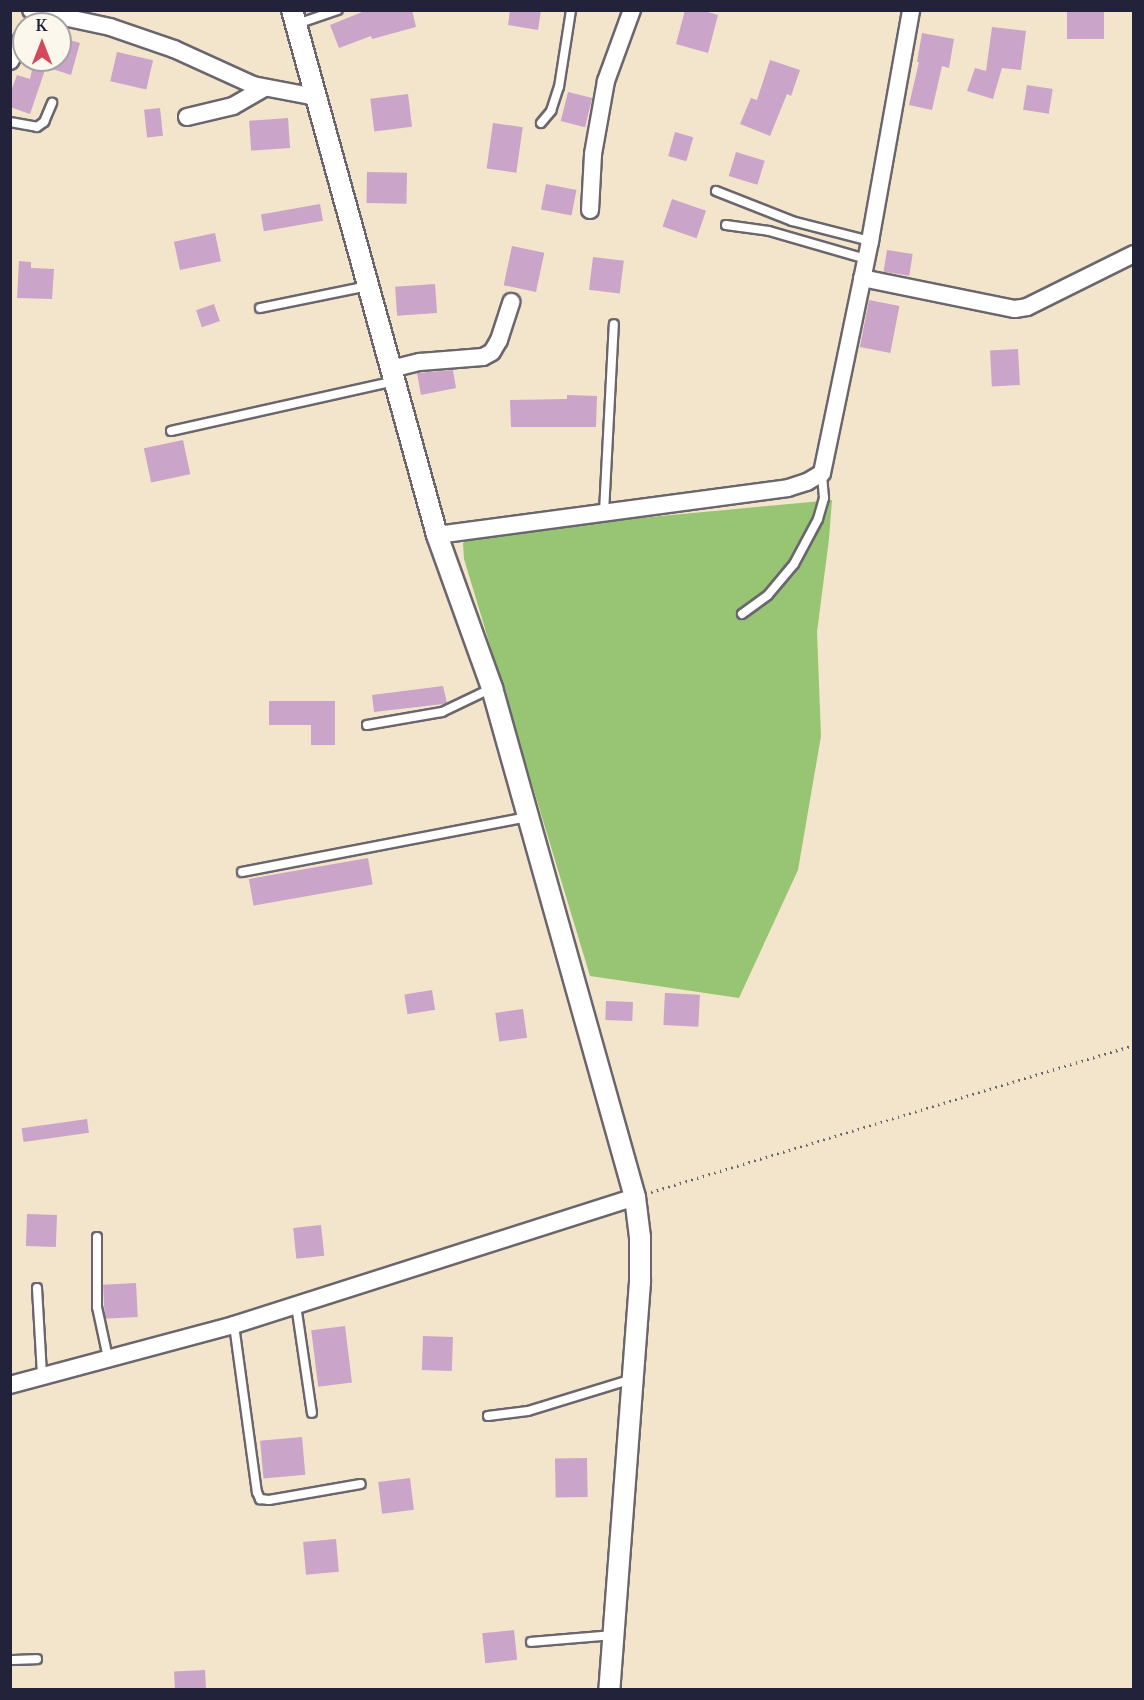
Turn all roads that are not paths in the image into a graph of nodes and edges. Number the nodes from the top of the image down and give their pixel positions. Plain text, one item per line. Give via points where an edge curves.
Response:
1 (338, 10) edge
2 (571, 10) edge
3 (632, 10) edge
4 (912, 10) edge
5 (294, 17) edge
6 (72, 22) edge
7 (264, 88) junction
8 (316, 97) junction
9 (52, 103) dead end
10 (187, 117) dead end
11 (10, 122) edge
12 (541, 123) dead end
13 (716, 191) dead end
14 (590, 210) dead end
15 (726, 225) dead end
16 (870, 241) junction
17 (1134, 254) edge
18 (866, 259) junction
19 (862, 278) junction
20 (369, 286) junction
21 (511, 302) dead end
22 (260, 308) dead end
23 (614, 324) dead end
24 (393, 375) junction
25 (171, 431) dead end
26 (822, 473) junction
27 (604, 512) junction
28 (437, 535) junction
29 (742, 614) dead end
30 (492, 688) junction
31 (367, 725) dead end
32 (528, 817) junction
33 (242, 872) dead end
34 (635, 1197) junction
35 (97, 1238) dead end
36 (37, 1288) dead end
37 (296, 1305) junction
38 (234, 1324) junction
39 (108, 1358) junction
40 (42, 1376) junction
41 (635, 1378) junction
42 (10, 1384) edge
43 (312, 1413) dead end
44 (488, 1416) dead end
45 (361, 1484) dead end
46 (614, 1635) junction
47 (531, 1642) dead end
48 (37, 1659) dead end
49 (10, 1660) edge
50 (609, 1689) edge

1 - 5 lane
2 - 12 lane via 559,87 551,111
3 - 14 street via 606,81 593,153
4 - 16 street
5 - 8 street
6 - 7 street via 110,27 174,49
7 - 8 street
7 - 10 street via 233,106
8 - 20 street
9 - 11 lane via 44,122 37,127
13 - 16 lane via 792,221
15 - 18 lane via 769,231
16 - 18 street
17 - 19 street via 1027,308 1015,309
18 - 19 street
19 - 26 street
20 - 22 lane
20 - 24 street
21 - 24 street via 500,340 492,352 483,357 420,362
23 - 27 lane
24 - 25 lane
24 - 28 street
26 - 27 street via 788,488
26 - 29 lane via 824,498 818,519 794,564 768,596
27 - 28 street
28 - 30 street
30 - 31 lane via 442,712
30 - 32 street
32 - 33 lane
32 - 34 street
34 - 37 street
34 - 41 street via 640,1237
35 - 39 lane via 97,1307
36 - 40 lane
37 - 38 street
37 - 43 lane
38 - 39 street
38 - 45 lane via 260,1499
39 - 40 street
40 - 42 street
41 - 44 lane via 528,1411
41 - 46 street
46 - 47 lane
46 - 50 street
48 - 49 lane

